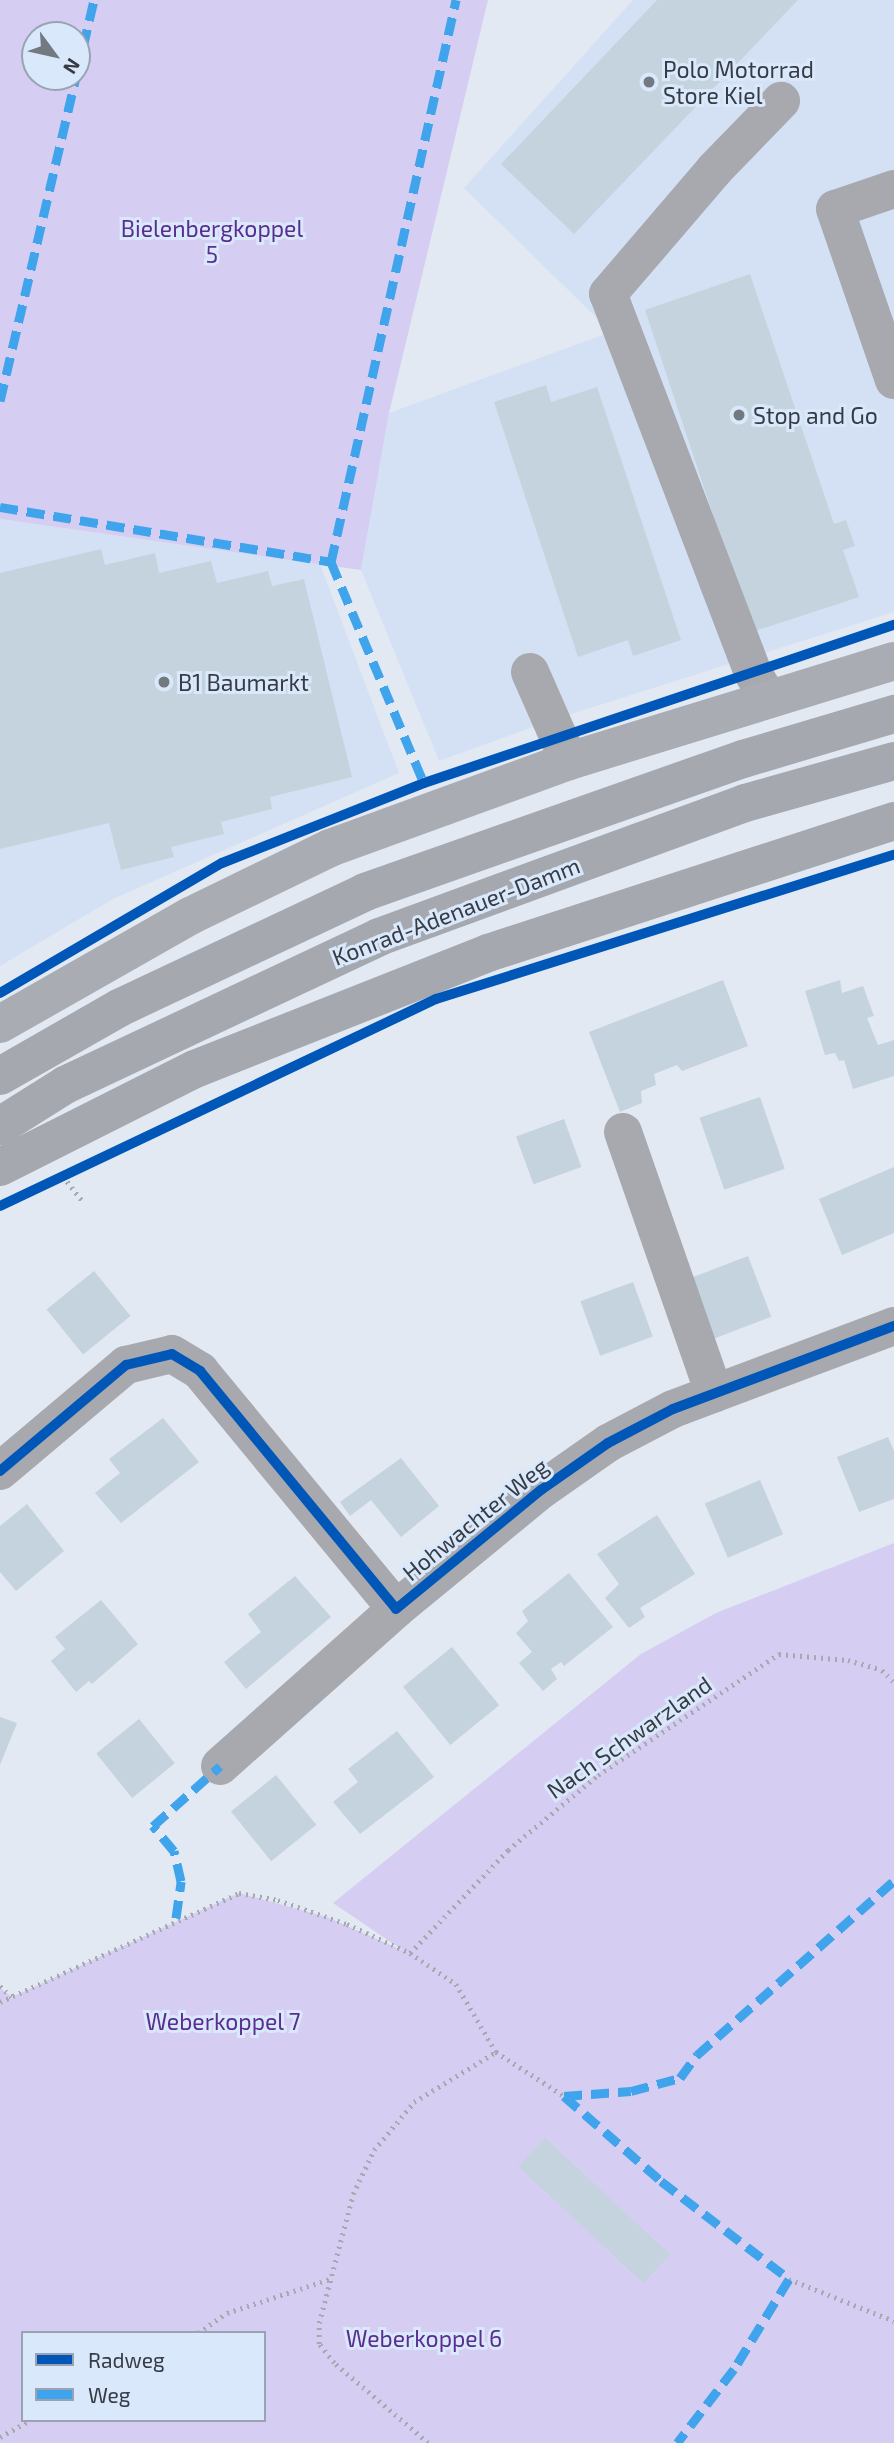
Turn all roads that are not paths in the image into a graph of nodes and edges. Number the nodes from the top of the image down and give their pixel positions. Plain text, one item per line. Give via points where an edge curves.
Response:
1 (781, 101) dead end
2 (894, 189) edge
3 (894, 380) edge
4 (894, 661) edge
5 (530, 672) dead end
6 (769, 699) junction
7 (894, 715) edge
8 (569, 761) junction
9 (894, 761) edge
10 (894, 821) edge
11 (0, 1024) edge
12 (0, 1076) edge
13 (0, 1126) edge
14 (623, 1132) dead end
15 (0, 1167) edge
16 (894, 1326) edge
17 (713, 1394) junction
18 (0, 1471) edge
19 (396, 1609) junction
20 (220, 1766) dead end

1 - 6 street via 608,294 753,673
2 - 3 street via 835,209
4 - 6 main road
5 - 8 street
6 - 8 main road
7 - 12 highway, Konrad-Adenauer-Damm via 743,759 365,892 119,1008
8 - 11 main road via 330,848 190,916
9 - 13 highway, Konrad-Adenauer-Damm via 745,803 379,937 65,1085
10 - 15 highway via 488,953 195,1069
14 - 17 street
16 - 17 street, Hohwachter Weg
17 - 19 street, Hohwachter Weg via 608,1443 541,1490
18 - 19 street, Hohwachter Weg via 126,1365 172,1354 200,1371
19 - 20 street

